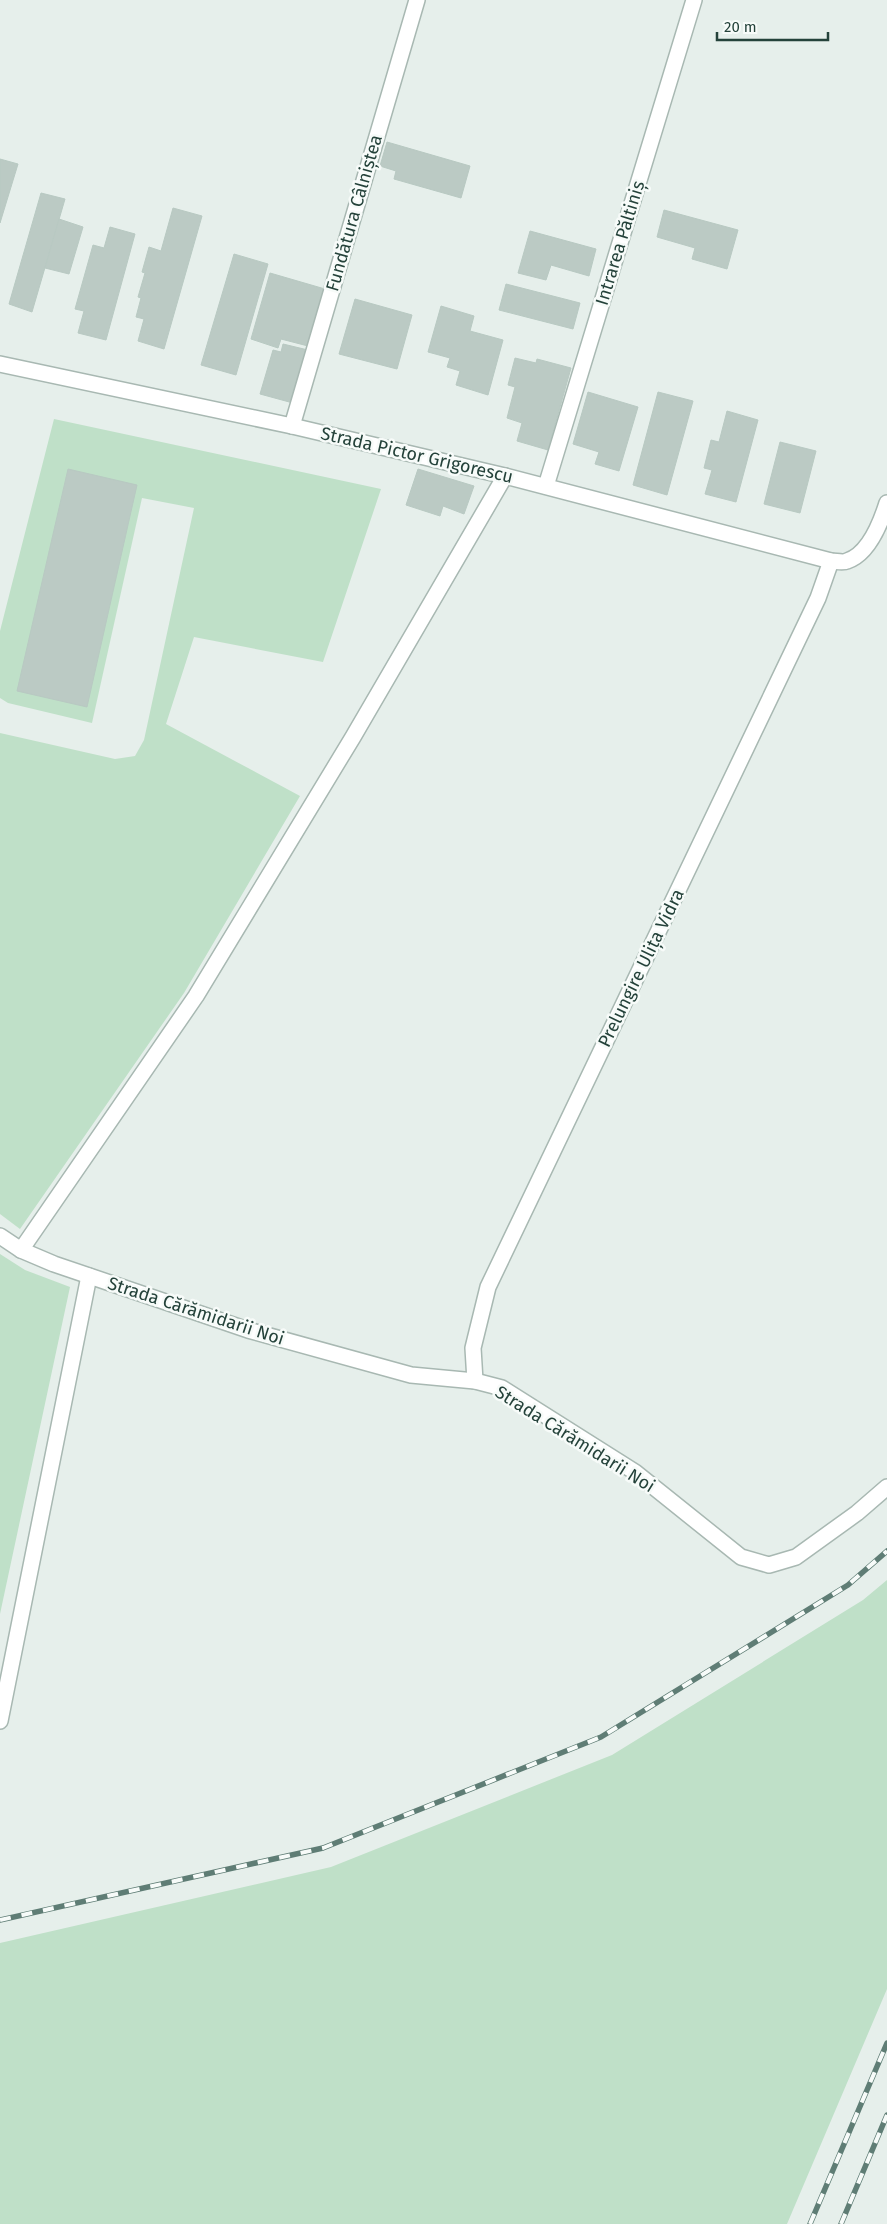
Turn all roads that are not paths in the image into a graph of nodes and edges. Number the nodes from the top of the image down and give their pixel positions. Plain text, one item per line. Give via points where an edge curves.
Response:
1 (416, 0) edge
2 (694, 0) edge
3 (0, 364) edge
4 (292, 426) junction
5 (505, 476) junction
6 (546, 486) junction
7 (887, 503) edge
8 (831, 561) junction
9 (0, 1236) edge
10 (21, 1250) junction
11 (89, 1276) junction
12 (475, 1381) junction
13 (887, 1486) edge
14 (0, 1721) edge

1 - 4 street, Fundătura Câlniștea
2 - 6 street, Intrarea Păltiniș
3 - 4 street, Strada Pictor Grigorescu
4 - 5 street, Strada Pictor Grigorescu
5 - 6 street, Strada Pictor Grigorescu
5 - 10 street via 353,737 196,996
6 - 8 street, Strada Pictor Grigorescu
7 - 8 street via 872,537 861,552 847,561
8 - 12 street, Prelungire Ulița Vidra via 818,598 488,1288 473,1348
9 - 10 street, Strada Cărămidarii Noi
10 - 11 street, Strada Cărămidarii Noi
11 - 12 street, Strada Cărămidarii Noi via 248,1330 410,1374
11 - 14 street
12 - 13 street, Strada Cărămidarii Noi via 502,1388 518,1398 635,1472 741,1556 769,1565 796,1557 857,1513

